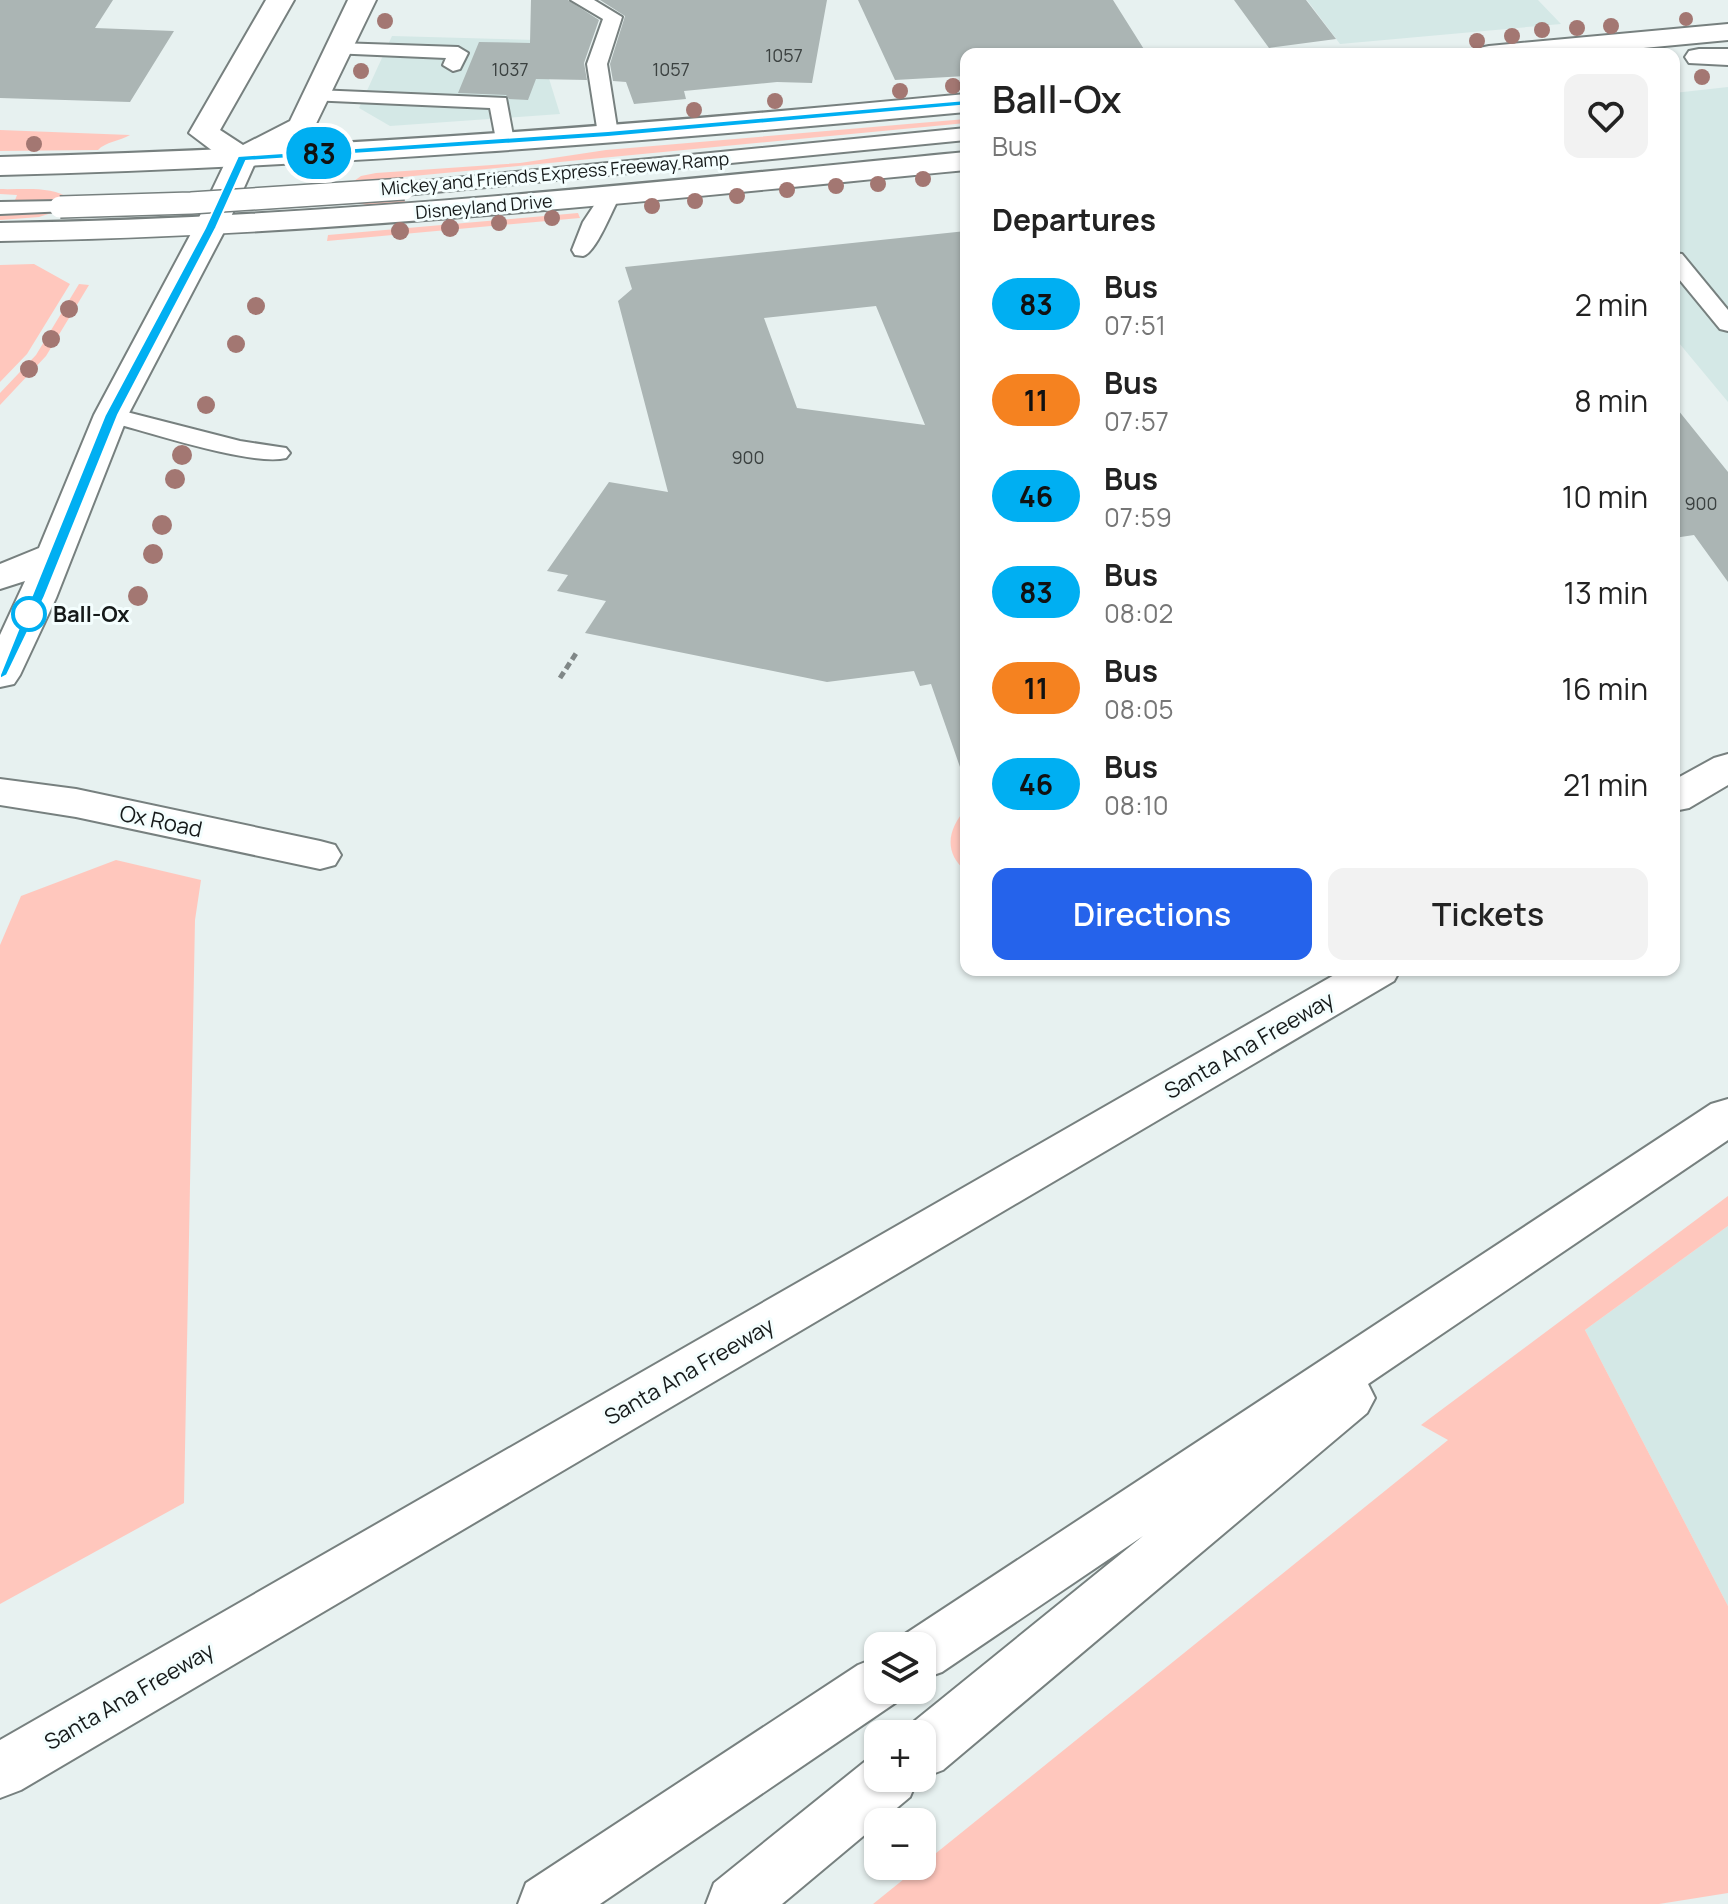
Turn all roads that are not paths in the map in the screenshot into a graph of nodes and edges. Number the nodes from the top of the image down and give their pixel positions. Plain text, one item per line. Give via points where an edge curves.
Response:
1 (280, 0) edge
2 (362, 0) edge
3 (580, 0) edge
4 (1728, 32) edge
5 (1554, 48) edge
6 (338, 49) junction
7 (1728, 55) edge
8 (1686, 58) edge
9 (453, 65) dead end
10 (316, 96) junction
11 (960, 104) edge
12 (608, 134) junction
13 (960, 135) edge
14 (504, 141) junction
15 (242, 158) junction
16 (960, 162) edge
17 (0, 166) edge
18 (610, 196) junction
19 (0, 208) edge
20 (210, 228) junction
21 (0, 232) edge
22 (583, 250) dead end
23 (1680, 266) edge
24 (1728, 324) edge
25 (111, 415) junction
26 (278, 453) dead end
27 (53, 555) junction
28 (0, 578) edge
29 (0, 675) edge
30 (1727, 765) edge
31 (0, 792) edge
32 (1680, 794) edge
33 (320, 855) dead end
34 (1368, 976) edge
35 (1728, 1116) edge
36 (1541, 1240) junction
37 (936, 1645) edge
38 (864, 1692) edge
39 (936, 1739) edge
40 (0, 1771) edge
41 (872, 1792) edge
42 (548, 1904) edge
43 (736, 1904) edge

1 - 15 main road via 204,133
2 - 6 main road
3 - 12 lane via 613,17 597,64
4 - 5 main road
6 - 9 lane via 430,58 458,53
6 - 10 main road
7 - 8 main road
10 - 14 lane via 442,92 499,102
10 - 15 main road via 302,126
11 - 12 main road
12 - 14 main road
13 - 19 lane, Mickey and Friends Express Freeway Ramp, bridge via 404,189
14 - 15 main road
15 - 17 main road
15 - 20 main road
16 - 18 main road, Disneyland Drive
18 - 20 main road, Disneyland Drive
18 - 22 lane
20 - 21 main road, Disneyland Drive
20 - 25 main road
23 - 24 lane
25 - 26 lane
25 - 27 main road
27 - 28 main road
27 - 29 main road
30 - 32 main road
31 - 33 main road, Ox Road
34 - 40 main road, Santa Ana Freeway
35 - 36 main road
36 - 37 main road
36 - 39 main road
38 - 42 main road
41 - 43 main road

